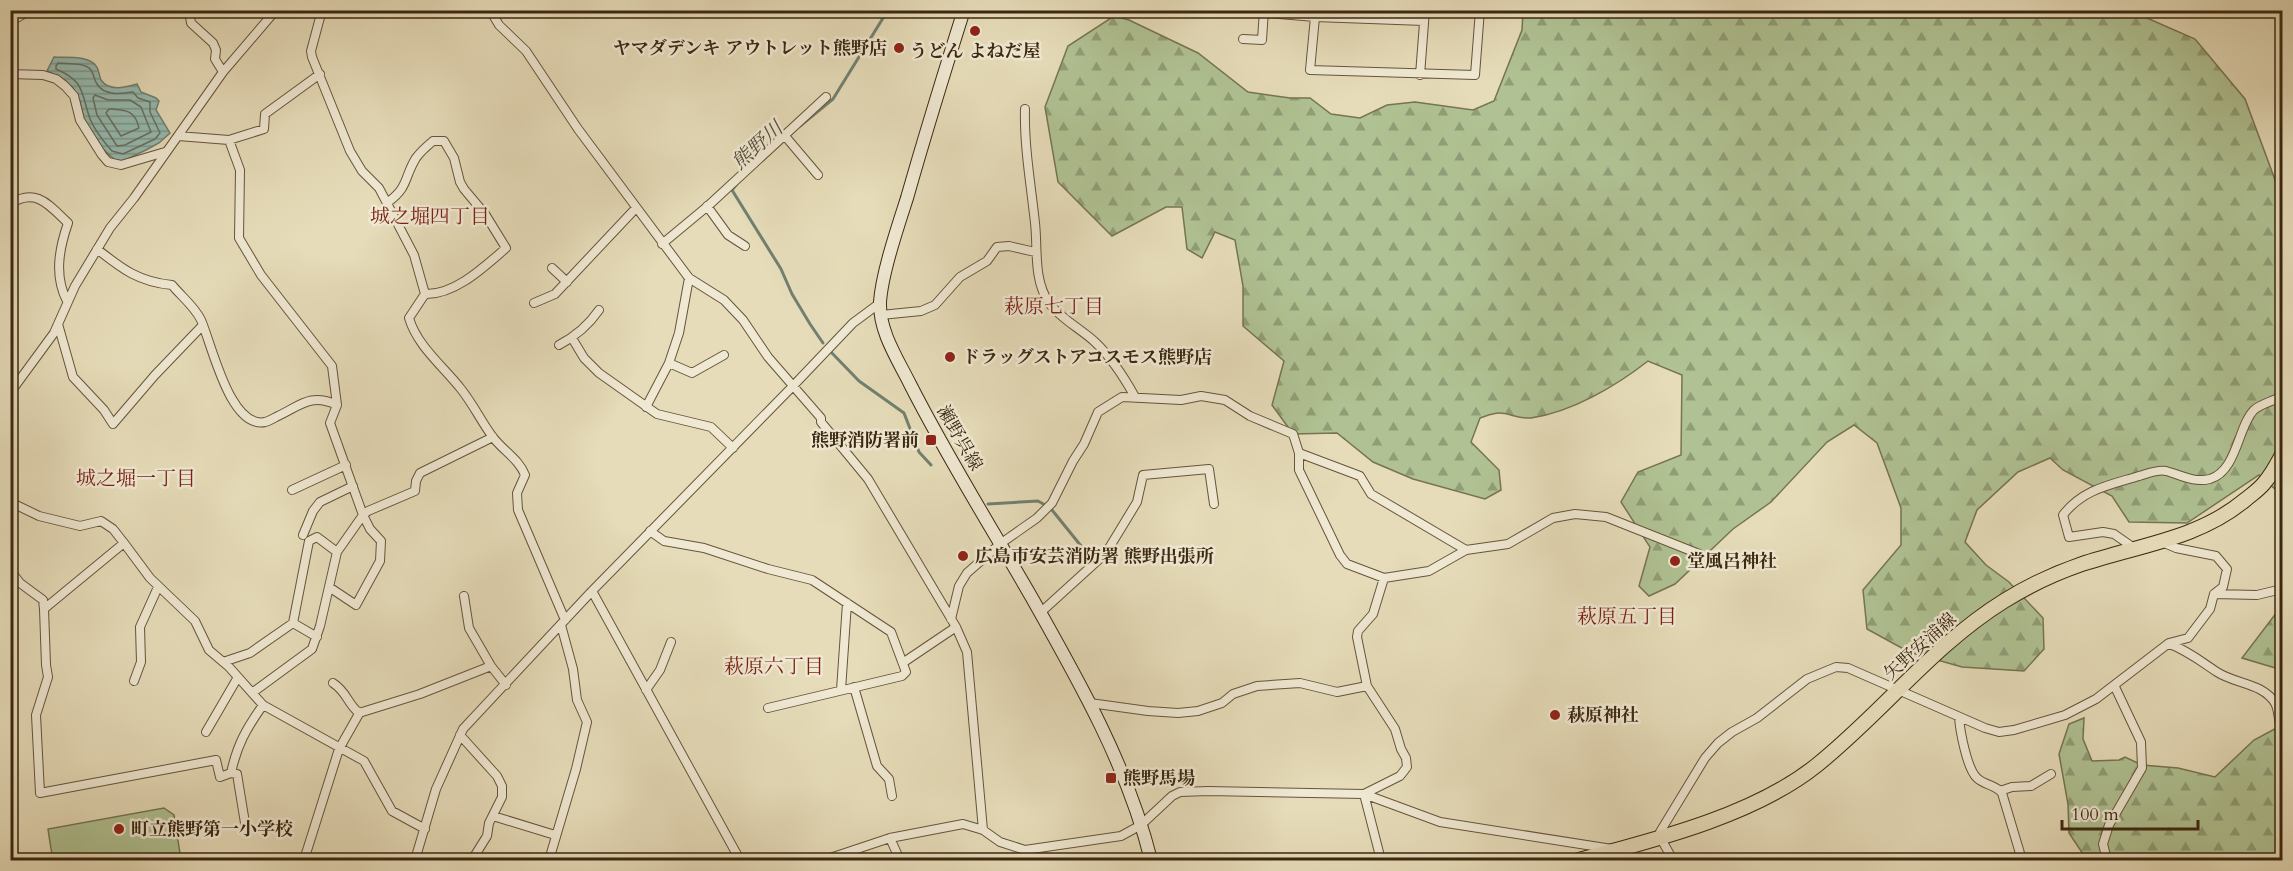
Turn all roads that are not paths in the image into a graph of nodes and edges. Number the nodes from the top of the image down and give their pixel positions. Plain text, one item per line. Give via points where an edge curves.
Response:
1 (30, 10) edge
2 (189, 10) edge
3 (276, 10) edge
4 (322, 10) edge
5 (490, 10) edge
6 (963, 10) edge
7 (1229, 10) edge
8 (1425, 10) edge
9 (1480, 10) edge
10 (1264, 12) edge
11 (1315, 17) junction
12 (1425, 21) junction
13 (10, 22) edge
14 (1243, 39) dead end
15 (223, 72) junction
16 (12, 74) edge
17 (320, 74) junction
18 (1420, 75) junction
19 (10, 92) edge
20 (826, 97) dead end
21 (1025, 109) dead end
22 (178, 136) junction
23 (785, 136) junction
24 (229, 140) junction
25 (165, 152) junction
26 (818, 175) dead end
27 (388, 202) junction
28 (10, 204) edge
29 (707, 206) junction
30 (636, 208) junction
31 (662, 244) junction
32 (745, 246) dead end
33 (97, 249) junction
34 (1035, 252) junction
35 (552, 268) dead end
36 (689, 278) junction
37 (567, 282) junction
38 (425, 294) junction
39 (67, 301) junction
40 (534, 303) dead end
41 (880, 309) junction
42 (599, 310) dead end
43 (58, 324) junction
44 (203, 325) junction
45 (572, 338) junction
46 (559, 345) dead end
47 (724, 355) dead end
48 (669, 363) junction
49 (793, 386) junction
50 (11, 392) edge
51 (2283, 396) edge
52 (1135, 398) junction
53 (336, 405) junction
54 (646, 407) junction
55 (493, 437) junction
56 (733, 448) junction
57 (1299, 453) junction
58 (2283, 455) edge
59 (346, 465) junction
60 (353, 486) junction
61 (292, 490) dead end
62 (10, 502) edge
63 (1214, 504) dead end
64 (363, 515) junction
65 (650, 531) junction
66 (303, 535) dead end
67 (2161, 542) junction
68 (124, 543) junction
69 (1000, 544) junction
70 (2134, 548) junction
71 (1466, 550) junction
72 (337, 552) junction
73 (1699, 554) dead end
74 (10, 570) edge
75 (1384, 578) junction
76 (158, 587) junction
77 (329, 587) junction
78 (2283, 589) edge
79 (592, 591) junction
80 (2214, 594) junction
81 (464, 596) dead end
82 (847, 603) junction
83 (44, 609) junction
84 (1040, 613) junction
85 (293, 623) junction
86 (563, 623) junction
87 (954, 623) junction
88 (317, 637) junction
89 (671, 642) dead end
90 (2169, 643) junction
91 (224, 662) junction
92 (904, 662) junction
93 (491, 666) junction
94 (238, 677) junction
95 (134, 681) dead end
96 (333, 682) dead end
97 (506, 685) junction
98 (1367, 686) junction
99 (854, 687) junction
100 (2115, 687) junction
101 (646, 690) junction
102 (841, 690) junction
103 (1897, 691) junction
104 (252, 693) junction
105 (1090, 704) junction
106 (263, 705) junction
107 (768, 708) dead end
108 (360, 712) junction
109 (1959, 717) junction
110 (2283, 729) edge
111 (206, 732) dead end
112 (460, 735) junction
113 (339, 749) junction
114 (231, 773) junction
115 (2051, 774) dead end
116 (2000, 791) junction
117 (1364, 794) junction
118 (892, 796) dead end
119 (493, 816) junction
120 (1141, 825) junction
121 (246, 829) dead end
122 (425, 829) junction
123 (983, 830) junction
124 (555, 835) junction
125 (1660, 837) junction
126 (890, 838) junction
127 (1618, 850) junction
128 (304, 861) edge
129 (415, 861) edge
130 (472, 861) edge
131 (549, 861) edge
132 (740, 861) edge
133 (824, 861) edge
134 (904, 861) edge
135 (1151, 861) edge
136 (1381, 861) edge
137 (1579, 861) edge
138 (1673, 861) edge
139 (2022, 861) edge
140 (2107, 861) edge

1 - 13 street
2 - 15 street via 191,23 213,43
3 - 15 street
4 - 17 street via 311,51
5 - 30 street via 499,25 526,51
6 - 41 main road via 900,220
7 - 10 street
8 - 12 street
9 - 18 street via 1475,75
10 - 11 street
10 - 14 street via 1262,40
11 - 12 street
11 - 18 street via 1310,70
12 - 18 street
15 - 22 street
16 - 19 street
16 - 25 street via 43,75 66,86 74,96 80,120 108,162 121,165
17 - 24 street via 265,114 264,129
17 - 27 street via 350,151
20 - 23 street
21 - 34 street
22 - 24 street
22 - 25 street
23 - 26 street
23 - 29 street
24 - 53 street via 240,170 239,238 261,275 332,366
25 - 33 street
27 - 38 street via 414,255
27 - 38 street via 406,184 423,150 433,141 444,141 464,189 506,248 452,288
28 - 39 street via 21,197 36,196 68,223 58,258
29 - 31 street
29 - 32 street via 728,235
30 - 31 street
30 - 37 street
31 - 36 street
33 - 39 street
33 - 44 street via 134,276 172,285
34 - 41 street via 997,247 987,261 960,277 934,305 921,311
34 - 52 street via 1049,303 1095,342 1122,373
35 - 37 street
36 - 48 street
36 - 49 street via 724,300
37 - 40 street via 555,294
38 - 55 street via 410,314 410,323
39 - 43 street
41 - 49 street via 852,323
41 - 69 main road, 瀬野呉線 via 885,334 924,411
42 - 45 street
43 - 44 street via 73,378 113,424
43 - 50 street
44 - 53 street via 233,403 246,418 266,422 313,399 322,398
45 - 46 street
45 - 54 street via 599,373
47 - 48 street via 692,373
48 - 54 street
49 - 56 street
49 - 87 street via 868,478
51 - 70 street via 2255,409 2218,475 2189,480 2164,471 2150,473 2096,488 2063,515 2069,537 2103,532 2114,534
52 - 57 street via 1181,400 1201,396 1224,400 1293,434
52 - 69 street via 1122,397 1098,412 1052,503
53 - 59 street via 330,423
54 - 56 street via 657,414 711,427
55 - 64 street via 420,474 415,491
55 - 86 street via 525,475 517,494 518,510
56 - 65 street
57 - 71 street via 1360,476 1371,494
57 - 75 street via 1299,470 1347,564
58 - 67 main road, 矢野安浦線 via 2265,483 2235,508 2209,525
59 - 60 street
59 - 61 street
60 - 64 street
60 - 66 street via 320,502
62 - 68 street via 39,516 80,526 101,521
63 - 84 street via 1209,469 1143,475 1137,502 1106,553
64 - 72 street
64 - 77 street via 381,542 380,561 356,605
65 - 79 street
65 - 82 street via 664,541 704,548 812,580
67 - 70 main road, 矢野安浦線
67 - 80 street via 2216,556 2228,569 2223,587
68 - 76 street
68 - 83 street
69 - 84 main road, 瀬野呉線
69 - 87 street via 967,573 959,586
70 - 103 main road, 矢野安浦線 via 2080,565 2005,600 1962,630
71 - 73 street via 1508,544 1553,518 1575,514 1606,518
71 - 75 street via 1429,571
72 - 77 street
72 - 85 street via 317,537 309,541
74 - 83 street via 43,600
75 - 98 street via 1372,614 1357,637
76 - 91 street via 195,621 209,650
76 - 95 street via 140,627 141,662
77 - 88 street
78 - 80 street via 2257,595
79 - 86 street
79 - 101 street
80 - 90 street via 2210,609 2188,638
81 - 93 street via 470,628
82 - 92 street via 891,632
82 - 102 street
83 - 114 street via 48,677 36,715 40,793 216,760 220,777
84 - 105 main road, 瀬野呉線
85 - 88 street
85 - 91 street via 250,653
86 - 97 street
86 - 124 street via 577,700 586,722
87 - 92 street
87 - 123 street via 967,652
88 - 104 street via 312,649
89 - 101 street via 660,670
90 - 100 street
90 - 110 street via 2189,651 2219,674 2263,691 2275,703 2277,720
91 - 94 street
92 - 99 street via 906,672 902,676
93 - 97 street
93 - 108 street
94 - 104 street
94 - 111 street
96 - 108 street
97 - 112 street
98 - 105 street via 1337,692 1300,683 1257,686 1233,694 1222,703 1178,713
98 - 117 street via 1395,729 1407,767 1400,776
99 - 102 street
99 - 118 street via 876,766 889,779
100 - 109 street via 2065,715 2014,730 1999,732
100 - 140 street via 2141,742 2142,765 2109,825 2103,844
101 - 132 street
102 - 107 street
103 - 109 street
103 - 125 main road, 矢野安浦線 via 1816,766 1789,784 1743,809
103 - 125 street via 1848,668 1836,667 1807,679 1718,743 1663,824
104 - 106 street
105 - 120 main road, 瀬野呉線
106 - 113 street
106 - 114 street via 244,733
108 - 113 street
109 - 116 street via 1974,775
112 - 119 street via 502,786
112 - 122 street via 436,789
113 - 122 street via 364,761 392,811
113 - 128 street
114 - 121 street via 237,774
115 - 116 street via 2031,786
116 - 139 street
117 - 120 street via 1180,792
117 - 127 street via 1440,822
117 - 136 street
119 - 124 street
119 - 130 street via 487,836
120 - 123 street via 1121,836 1025,850 1000,842
120 - 135 main road, 瀬野呉線
122 - 129 street
123 - 126 street via 963,824
124 - 131 street
125 - 127 main road, 矢野安浦線
125 - 138 street
126 - 133 street
126 - 134 street
127 - 137 main road, 矢野安浦線

